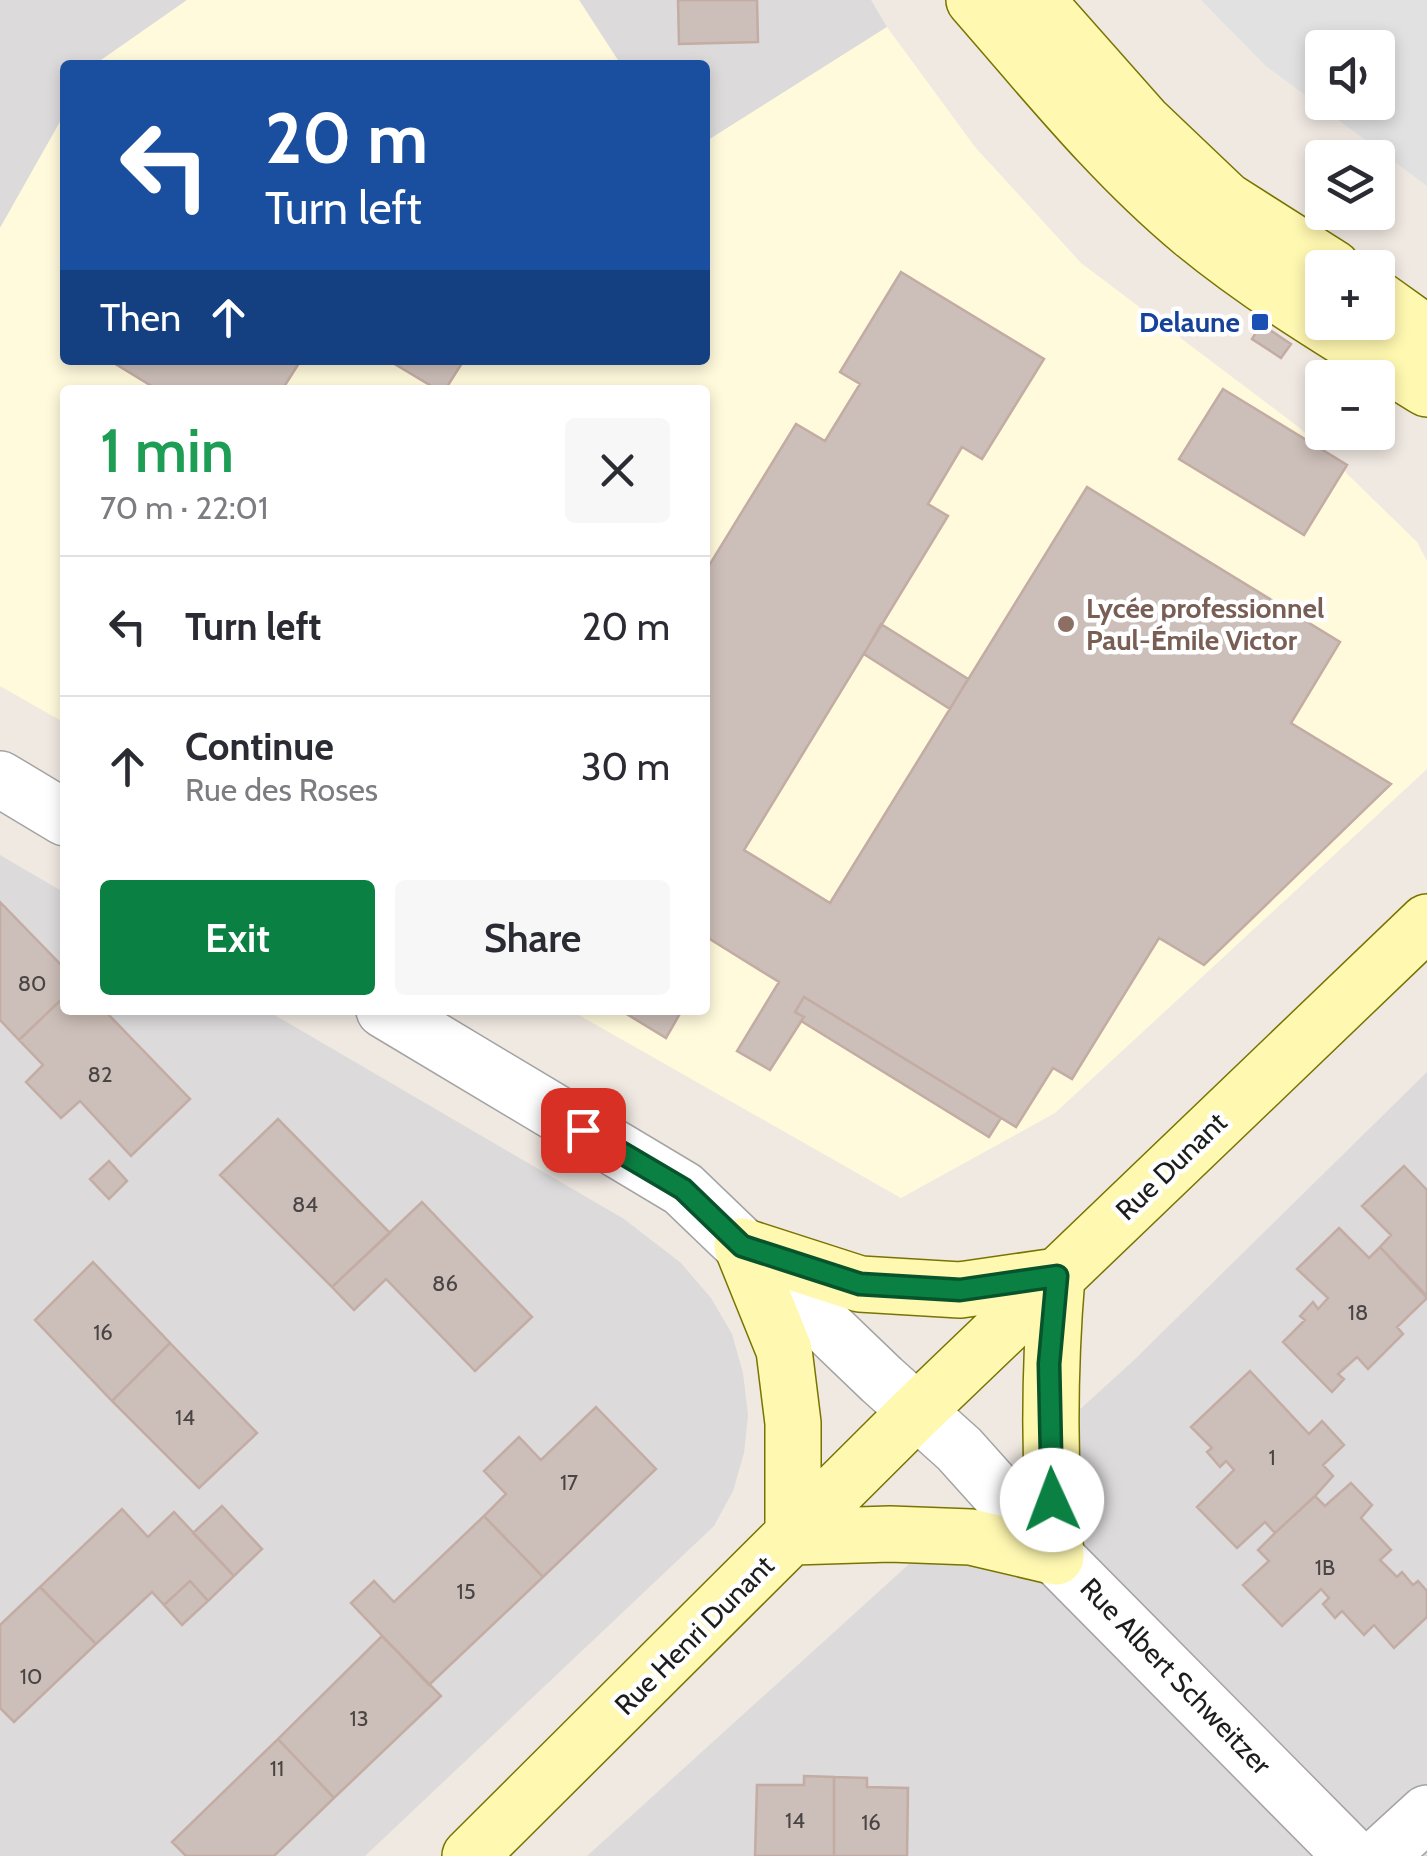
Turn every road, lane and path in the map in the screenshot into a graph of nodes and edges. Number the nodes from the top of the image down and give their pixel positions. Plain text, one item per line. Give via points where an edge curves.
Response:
1 (974, 0) edge
2 (1036, 0) edge
3 (1305, 250) edge
4 (1395, 327) edge
5 (1418, 365) edge
6 (0, 779) edge
7 (60, 815) edge
8 (1427, 922) edge
9 (392, 1015) edge
10 (742, 1246) junction
11 (1057, 1276) junction
12 (917, 1412) junction
13 (792, 1537) junction
14 (1056, 1558) junction
15 (1427, 1813) edge
16 (470, 1856) edge
17 (1352, 1856) edge
18 (1380, 1856) edge

1 - 5 street via 1125,170 1193,232 1296,309
2 - 3 street via 1144,122 1226,200
4 - 5 street
6 - 7 street
8 - 11 street, Rue Dunant
9 - 10 street, Rue Albert Schweitzer via 683,1189
10 - 11 street via 860,1284 960,1290
10 - 12 street, Rue Albert Schweitzer
10 - 13 street via 784,1350 794,1423
11 - 12 street, Rue Dunant
11 - 14 street via 1049,1364
12 - 13 street, Rue Henri Dunant
12 - 14 street, Rue Albert Schweitzer
13 - 14 street via 970,1537
13 - 16 street, Rue Henri Dunant
14 - 17 street, Rue Albert Schweitzer
15 - 18 street

